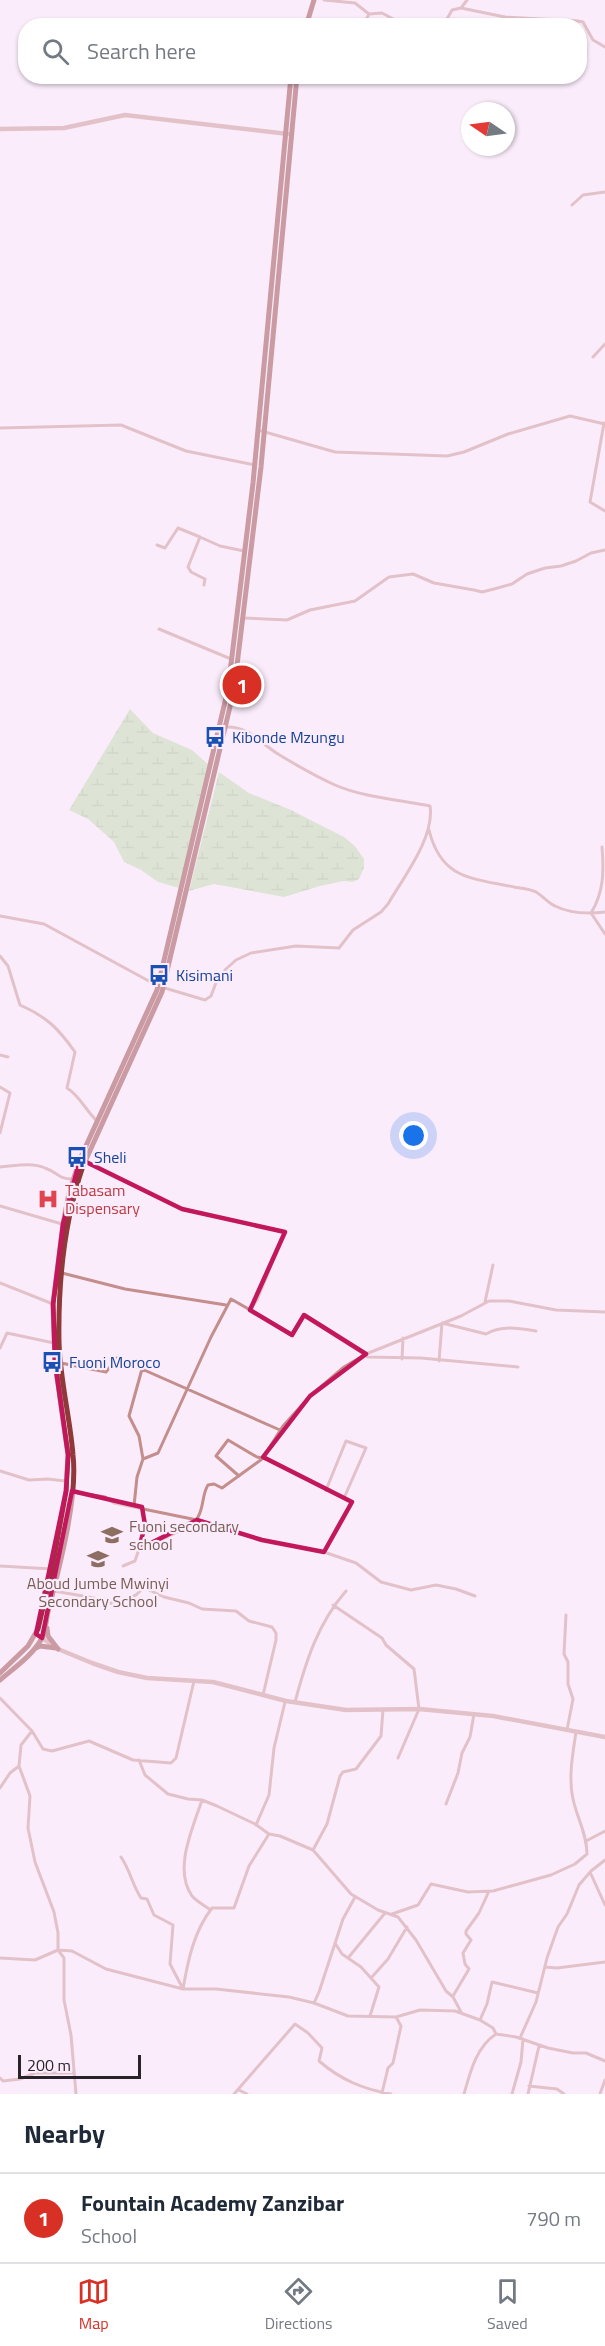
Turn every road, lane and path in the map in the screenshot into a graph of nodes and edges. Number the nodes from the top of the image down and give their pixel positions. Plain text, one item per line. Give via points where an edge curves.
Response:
1 (314, 0) edge
2 (324, 0) edge
3 (467, 0) edge
4 (461, 8) junction
5 (369, 14) junction
6 (308, 18) edge
7 (367, 18) edge
8 (391, 18) edge
9 (448, 18) edge
10 (523, 18) edge
11 (587, 29) edge
12 (605, 47) edge
13 (291, 84) edge
14 (296, 84) edge
15 (0, 129) edge
16 (288, 134) junction
17 (605, 192) edge
18 (572, 205) dead end
19 (605, 344) edge
20 (593, 357) dead end
21 (604, 424) edge
22 (0, 428) edge
23 (261, 430) junction
24 (255, 465) junction
25 (605, 511) edge
26 (200, 537) junction
27 (157, 545) dead end
28 (605, 550) edge
29 (246, 551) junction
30 (204, 585) dead end
31 (244, 618) junction
32 (159, 629) dead end
33 (232, 659) junction
34 (226, 727) junction
35 (215, 763) junction
36 (429, 828) junction
37 (602, 847) dead end
38 (605, 912) edge
39 (591, 913) junction
40 (0, 916) edge
41 (605, 934) edge
42 (0, 956) edge
43 (161, 987) junction
44 (0, 1055) edge
45 (8, 1057) dead end
46 (0, 1087) edge
47 (97, 1121) junction
48 (0, 1133) edge
49 (82, 1160) junction
50 (0, 1167) edge
51 (73, 1179) junction
52 (0, 1206) edge
53 (63, 1224) junction
54 (493, 1265) dead end
55 (62, 1273) junction
56 (0, 1283) edge
57 (486, 1302) junction
58 (53, 1304) junction
59 (226, 1305) junction
60 (250, 1310) junction
61 (605, 1312) edge
62 (442, 1323) junction
63 (536, 1330) dead end
64 (403, 1338) junction
65 (54, 1343) junction
66 (0, 1348) edge
67 (366, 1354) junction
68 (402, 1359) junction
69 (439, 1361) junction
70 (60, 1363) junction
71 (518, 1367) dead end
72 (141, 1369) junction
73 (187, 1388) junction
74 (280, 1430) junction
75 (143, 1459) junction
76 (262, 1459) junction
77 (0, 1471) edge
78 (238, 1476) junction
79 (67, 1482) junction
80 (326, 1490) junction
81 (72, 1491) junction
82 (345, 1498) junction
83 (134, 1506) junction
84 (142, 1508) junction
85 (197, 1520) junction
86 (139, 1549) junction
87 (324, 1552) junction
88 (0, 1566) edge
89 (123, 1566) dead end
90 (52, 1569) junction
91 (54, 1591) junction
92 (346, 1591) dead end
93 (475, 1596) dead end
94 (333, 1605) junction
95 (566, 1614) dead end
96 (47, 1620) junction
97 (39, 1636) junction
98 (34, 1649) junction
99 (58, 1649) junction
100 (0, 1673) edge
101 (0, 1680) edge
102 (194, 1681) junction
103 (263, 1695) junction
104 (0, 1698) edge
105 (286, 1701) junction
106 (295, 1702) junction
107 (419, 1709) junction
108 (383, 1710) junction
109 (474, 1714) junction
110 (567, 1730) junction
111 (32, 1731) junction
112 (576, 1732) junction
113 (605, 1737) edge
114 (398, 1758) dead end
115 (139, 1760) junction
116 (19, 1766) junction
117 (0, 1788) edge
118 (202, 1800) junction
119 (446, 1804) dead end
120 (256, 1825) junction
121 (605, 1831) edge
122 (268, 1834) junction
123 (586, 1841) junction
124 (313, 1850) junction
125 (121, 1857) dead end
126 (605, 1860) edge
127 (590, 1872) junction
128 (489, 1891) junction
129 (355, 1897) junction
130 (605, 1905) edge
131 (210, 1910) junction
132 (385, 1913) junction
133 (392, 1914) junction
134 (407, 1927) junction
135 (335, 1943) junction
136 (58, 1950) junction
137 (0, 1958) edge
138 (348, 1958) junction
139 (605, 1962) edge
140 (545, 1967) junction
141 (370, 1978) junction
142 (183, 1989) junction
143 (538, 1993) junction
144 (453, 1996) junction
145 (314, 2003) junction
146 (462, 2012) junction
147 (370, 2016) junction
148 (396, 2017) junction
149 (480, 2020) junction
150 (496, 2034) junction
151 (521, 2039) junction
152 (539, 2045) junction
153 (605, 2061) edge
154 (73, 2073) junction
155 (0, 2078) edge
156 (605, 2080) edge
157 (529, 2086) junction
158 (239, 2090) junction
159 (382, 2092) junction
160 (76, 2094) edge
161 (234, 2094) edge
162 (247, 2094) edge
163 (391, 2094) edge
164 (464, 2094) edge
165 (512, 2094) edge
166 (528, 2094) edge
167 (564, 2094) edge
168 (600, 2094) edge

1 - 6 main road
2 - 5 street via 354,3
3 - 4 street
4 - 9 street via 452,10
4 - 10 street
5 - 7 street
5 - 8 street via 382,13
11 - 12 street via 593,40
13 - 16 main road
14 - 16 main road
15 - 16 street via 64,128 125,115
16 - 23 main road
17 - 18 street via 583,195
19 - 20 street
21 - 23 street via 570,416 447,456 335,452
21 - 25 street via 590,502
22 - 24 street via 121,425 186,451
23 - 24 main road
23 - 31 main road
24 - 29 main road
26 - 27 street via 178,528 165,548
26 - 29 street
26 - 30 street via 188,567 190,572 206,579
28 - 31 street via 482,592 434,583 413,574 389,577 355,601 310,610 287,620
29 - 33 main road
31 - 34 main road
32 - 33 street
33 - 35 main road
34 - 35 main road
34 - 36 street via 238,727 336,786 430,806
35 - 43 main road
36 - 39 street via 441,860 456,872 472,879 536,891 555,906
36 - 43 street via 388,904 353,930 339,948 296,946 251,952 226,969 207,1000
37 - 39 street via 604,875 598,902
38 - 39 street
39 - 41 street
40 - 43 street via 44,924
42 - 47 street via 8,966 20,1005 41,1014 75,1052 68,1088
43 - 47 main road
43 - 49 main road via 149,1024
44 - 45 street
46 - 48 street via 10,1093
47 - 49 main road
49 - 51 main road
49 - 55 main road
49 - 60 street via 182,1209 285,1232
50 - 51 street via 40,1166 63,1179
51 - 53 main road
52 - 53 street
53 - 58 main road
54 - 57 street
55 - 59 street via 125,1289
55 - 70 main road
56 - 58 street
57 - 61 street via 509,1300 556,1310
57 - 62 street
58 - 65 main road
59 - 60 street via 231,1299
59 - 73 street
60 - 67 street via 292,1334 304,1315
62 - 63 street via 486,1334 511,1327
62 - 64 street
62 - 69 street
64 - 67 street
64 - 68 street
65 - 66 street via 8,1333
65 - 79 main road via 68,1455
67 - 68 street
67 - 74 street via 310,1396
68 - 69 street
69 - 71 street
70 - 72 street via 106,1372 117,1359
70 - 81 main road via 73,1455
72 - 73 street
72 - 75 street via 129,1416 139,1436
73 - 74 street
73 - 75 street via 158,1453
74 - 76 street
75 - 83 street
76 - 78 street
76 - 78 street via 228,1440 216,1456
76 - 80 street
77 - 79 street via 29,1480
78 - 85 street via 222,1488 208,1485
79 - 90 main road
80 - 82 street
80 - 82 street via 346,1441 366,1448
81 - 83 street
81 - 91 main road
82 - 87 street via 352,1502
83 - 84 street
84 - 85 street
84 - 86 street via 145,1525
85 - 86 street
85 - 87 street via 262,1540
86 - 89 street via 135,1561
87 - 93 street via 356,1563 368,1574 394,1586 411,1590 436,1585
88 - 90 street
90 - 97 main road
91 - 96 main road
91 - 103 street via 114,1604 136,1595 143,1585 164,1597 202,1609 236,1611 249,1621 273,1627 276,1640
92 - 94 street
94 - 106 street via 306,1659
94 - 107 street via 382,1638 414,1669
95 - 110 street via 564,1654 573,1699
96 - 97 main road
96 - 99 main road via 48,1636
97 - 98 main road
97 - 99 street
97 - 100 main road
98 - 99 main road
98 - 101 main road
99 - 102 street via 118,1672
102 - 103 street
102 - 115 street via 176,1758 171,1763
103 - 105 street
104 - 111 street
105 - 106 street
105 - 120 street via 274,1748 269,1795
106 - 108 street via 346,1710
107 - 108 street
107 - 109 street
107 - 114 street
108 - 124 street via 381,1736 359,1766 340,1776 327,1824
109 - 110 street
109 - 119 street via 470,1737
110 - 112 street
111 - 115 street via 43,1749 52,1751 90,1742
111 - 116 street via 21,1745
112 - 113 street
112 - 123 street via 572,1796
115 - 118 street via 145,1775 168,1794
116 - 117 street
116 - 136 street via 30,1796 28,1828 35,1862 54,1912
118 - 120 street
118 - 131 street via 183,1874 192,1896
120 - 122 street
121 - 123 street
122 - 124 street
122 - 131 street via 249,1866 234,1908
123 - 128 street via 587,1854 575,1864 551,1875
124 - 129 street
125 - 142 street via 141,1898 147,1899 154,1915 172,1925 170,1964
126 - 127 street
127 - 130 street
127 - 140 street via 558,1927
128 - 133 street via 468,1892 431,1884 418,1905
128 - 144 street via 466,1931 471,1940 463,1953 469,1970
129 - 132 street
129 - 135 street
131 - 142 street via 189,1953
132 - 133 street
132 - 138 street
133 - 134 street
134 - 141 street via 388,1959
134 - 144 street via 446,1991
135 - 138 street
135 - 145 street
136 - 137 street via 35,1960
136 - 142 street via 72,1951 106,1969
136 - 154 street via 64,1958 64,2000
138 - 141 street
139 - 140 street
140 - 143 street
141 - 147 street via 379,1987
142 - 145 street via 216,1989
143 - 149 street via 492,1982
143 - 151 street
144 - 146 street
145 - 147 street via 348,2016
146 - 148 street via 420,2010
146 - 149 street
147 - 148 street
148 - 159 street via 401,2026
149 - 150 street
150 - 151 street
150 - 164 street via 476,2058
151 - 152 street
151 - 165 street via 521,2062
152 - 153 street via 586,2053
152 - 157 street
154 - 155 street
154 - 160 street
156 - 168 street
157 - 166 street
157 - 167 street via 557,2089
158 - 159 street via 295,2024 322,2048 319,2061 352,2084
158 - 161 street
158 - 162 street
159 - 163 street

